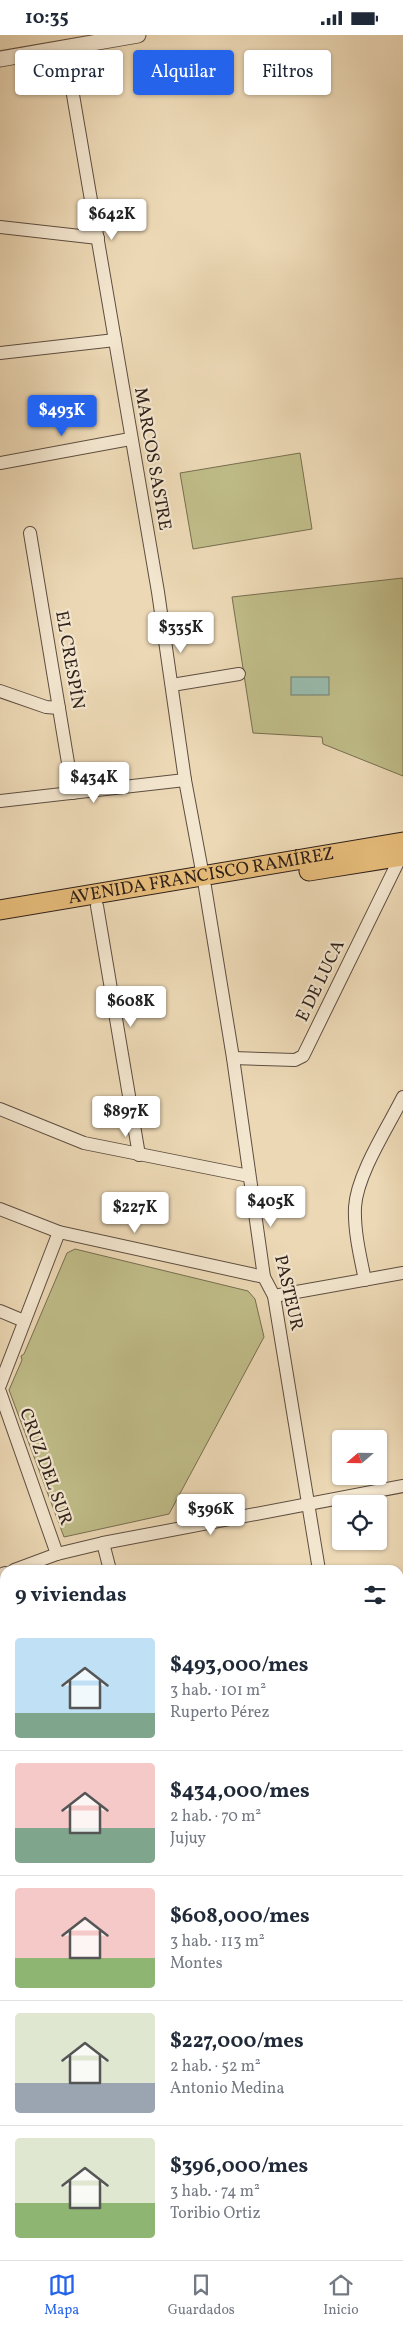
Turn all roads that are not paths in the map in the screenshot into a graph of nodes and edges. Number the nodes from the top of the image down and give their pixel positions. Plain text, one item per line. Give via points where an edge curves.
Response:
1 (138, 35) edge
2 (65, 48) junction
3 (0, 59) edge
4 (0, 227) edge
5 (98, 238) junction
6 (115, 340) junction
7 (0, 353) edge
8 (130, 439) junction
9 (0, 463) edge
10 (30, 533) dead end
11 (239, 674) dead end
12 (172, 685) junction
13 (0, 691) edge
14 (59, 707) junction
15 (185, 780) junction
16 (73, 793) junction
17 (0, 801) edge
18 (402, 851) edge
19 (204, 881) junction
20 (97, 906) junction
21 (0, 910) edge
22 (0, 922) edge
23 (233, 1058) junction
24 (403, 1097) edge
25 (0, 1109) edge
26 (139, 1155) junction
27 (249, 1176) junction
28 (0, 1209) edge
29 (59, 1232) junction
30 (403, 1273) edge
31 (264, 1277) junction
32 (365, 1280) junction
33 (274, 1296) junction
34 (0, 1311) edge
35 (24, 1321) junction
36 (1, 1379) edge
37 (0, 1392) edge
38 (403, 1486) edge
39 (307, 1503) junction
40 (103, 1543) junction
41 (57, 1555) junction
42 (28, 1565) edge
43 (109, 1565) edge
44 (318, 1565) edge

1 - 2 street
2 - 3 street
2 - 5 street, MARCOS SASTRE
4 - 5 street
5 - 6 street, MARCOS SASTRE
6 - 7 street
6 - 8 street, MARCOS SASTRE
8 - 9 street
8 - 12 street, MARCOS SASTRE
10 - 14 street, EL CRESPÍN
11 - 12 street
12 - 15 street, MARCOS SASTRE
13 - 14 street via 46,707
14 - 16 street, EL CRESPÍN
15 - 16 street
15 - 19 street, MARCOS SASTRE
16 - 17 street
18 - 19 main road, AVENIDA FRANCISCO RAMÍREZ
18 - 23 street, E DE LUCA via 303,1056 286,1060
19 - 20 main road, AVENIDA FRANCISCO RAMÍREZ
19 - 21 main road, AVENIDA FRANCISCO RAMÍREZ
19 - 23 street, PASTEUR
20 - 22 main road, AVENIDA FRANCISCO RAMÍREZ
20 - 26 street
23 - 27 street, PASTEUR
24 - 32 street via 358,1191 356,1234
25 - 26 street via 72,1139
26 - 27 street
27 - 31 street, PASTEUR
28 - 29 street
29 - 31 street
29 - 35 street
30 - 32 street
31 - 33 street, PASTEUR
32 - 33 street
33 - 39 street, PASTEUR
34 - 35 street
35 - 36 street
37 - 41 street, CRUZ DEL SUR
38 - 39 street
39 - 40 street
39 - 44 street, PASTEUR
40 - 41 street
40 - 43 street
41 - 42 street

